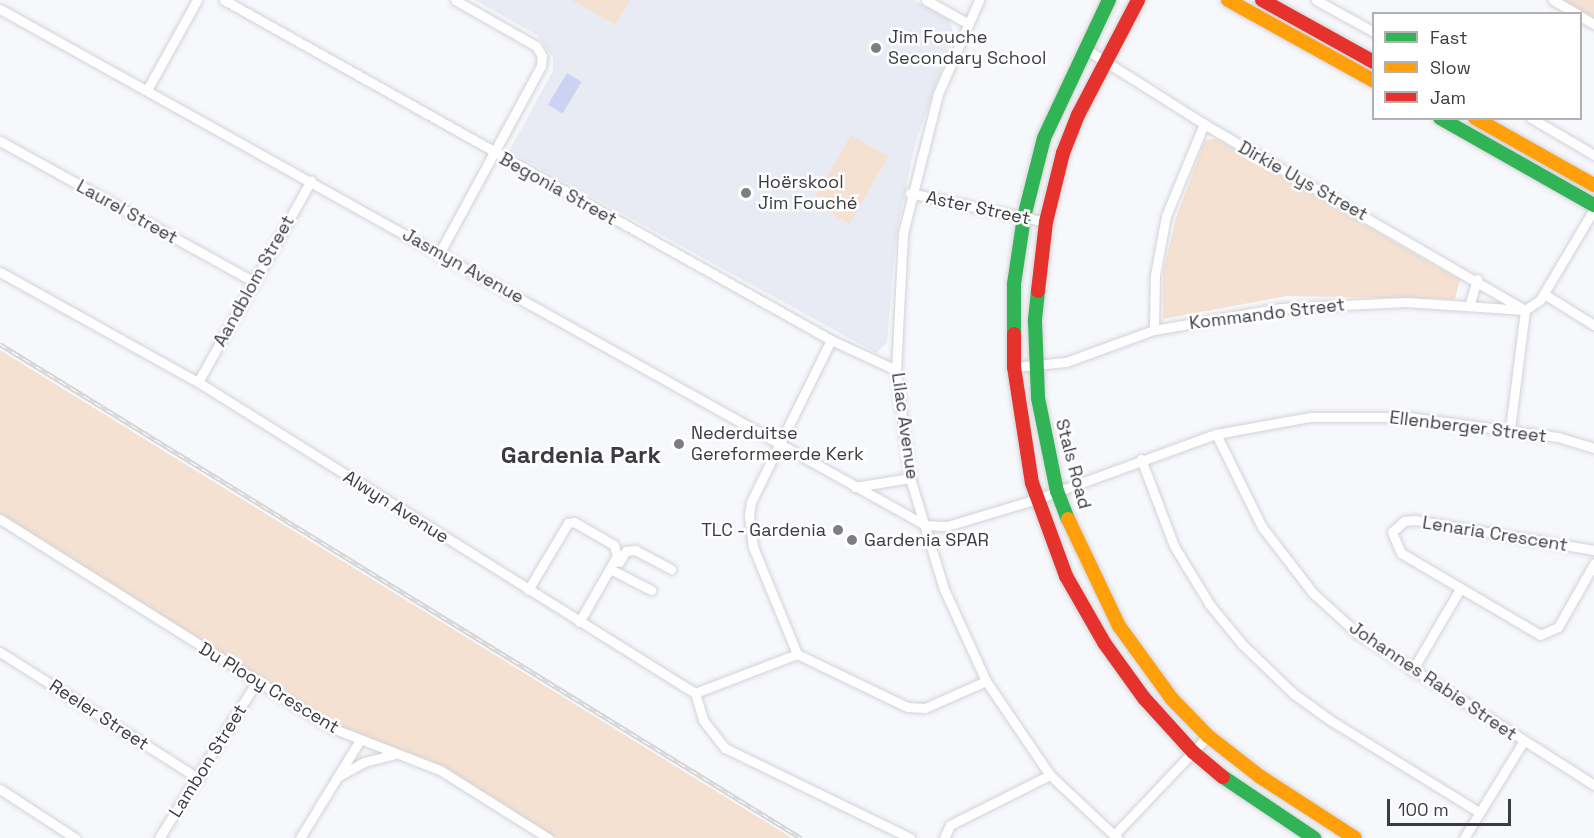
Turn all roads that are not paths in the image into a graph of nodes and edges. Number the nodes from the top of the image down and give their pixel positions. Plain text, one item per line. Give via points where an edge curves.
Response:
1 (197, 0) edge
2 (224, 0) edge
3 (454, 0) edge
4 (926, 0) edge
5 (979, 0) edge
6 (1109, 0) edge
7 (1138, 0) edge
8 (1228, 0) edge
9 (1262, 0) edge
10 (1316, 0) edge
11 (1553, 0) edge
12 (0, 9) edge
13 (1574, 12) edge
14 (1295, 19) junction
15 (967, 23) junction
16 (1372, 31) edge
17 (1288, 33) junction
18 (1084, 48) junction
19 (1104, 60) junction
20 (1372, 61) edge
21 (1370, 79) edge
22 (147, 90) junction
23 (1443, 120) edge
24 (1534, 120) edge
25 (1481, 122) edge
26 (1204, 124) junction
27 (1478, 140) junction
28 (0, 141) edge
29 (494, 153) junction
30 (1594, 155) edge
31 (311, 181) junction
32 (1594, 185) edge
33 (910, 193) junction
34 (1594, 207) edge
35 (1024, 217) junction
36 (1046, 222) junction
37 (440, 252) junction
38 (0, 272) edge
39 (1477, 279) junction
40 (254, 282) junction
41 (1544, 294) junction
42 (1469, 306) junction
43 (1525, 310) junction
44 (1594, 326) edge
45 (1154, 330) junction
46 (831, 340) junction
47 (1037, 364) junction
48 (1014, 367) junction
49 (896, 370) junction
50 (198, 382) junction
51 (1510, 429) junction
52 (1216, 434) junction
53 (780, 445) junction
54 (1594, 448) edge
55 (1141, 459) junction
56 (910, 478) junction
57 (855, 486) junction
58 (1057, 491) junction
59 (1037, 499) junction
60 (0, 519) edge
61 (925, 525) junction
62 (1594, 550) edge
63 (1594, 564) edge
64 (671, 569) dead end
65 (614, 571) junction
66 (1460, 589) junction
67 (528, 590) junction
68 (651, 590) dead end
69 (581, 623) junction
70 (0, 652) edge
71 (797, 654) junction
72 (1412, 671) junction
73 (986, 681) junction
74 (256, 683) junction
75 (695, 693) junction
76 (1208, 736) junction
77 (360, 740) junction
78 (1523, 742) junction
79 (1193, 752) junction
80 (395, 755) junction
81 (1050, 775) junction
82 (198, 778) junction
83 (336, 778) junction
84 (1594, 785) edge
85 (0, 789) edge
86 (1479, 812) junction
87 (1116, 837) edge
88 (75, 838) edge
89 (159, 838) edge
90 (300, 838) edge
91 (548, 838) edge
92 (910, 838) edge
93 (944, 838) edge
94 (1314, 838) edge
95 (1355, 838) edge
96 (1464, 838) edge

1 - 22 street
2 - 29 street, Begonia Street
3 - 29 street via 536,46 542,56 541,66
4 - 15 street
5 - 15 street, Lilac Avenue
6 - 18 main road
7 - 19 main road, Stals Road
8 - 17 main road
9 - 14 main road
10 - 16 street
11 - 13 street
12 - 22 street, Jasmyn Avenue
14 - 17 main road
14 - 20 main road
15 - 33 street, Lilac Avenue via 938,94
17 - 21 main road
18 - 19 street, Dirkie Uys Street
18 - 35 main road via 1044,138
19 - 26 street, Dirkie Uys Street
19 - 36 main road, Stals Road via 1063,153
22 - 31 street, Jasmyn Avenue
23 - 27 main road
24 - 30 street
25 - 27 main road
25 - 32 main road
26 - 39 street, Dirkie Uys Street
26 - 45 street via 1166,216 1155,275
27 - 34 main road
28 - 40 street, Laurel Street
29 - 37 street
29 - 46 street, Begonia Street
31 - 37 street, Jasmyn Avenue
31 - 40 street, Aandblom Street
33 - 35 street, Aster Street
33 - 49 street, Lilac Avenue via 899,275
34 - 41 street
35 - 36 street, Aster Street
35 - 48 main road via 1014,284
36 - 47 main road, Stals Road via 1035,322
37 - 53 street, Jasmyn Avenue
38 - 50 street, Alwyn Avenue
39 - 42 street
39 - 43 street, Dirkie Uys Street
40 - 50 street, Aandblom Street
41 - 43 street
41 - 44 street
42 - 43 street, Kommando Street
42 - 45 street, Kommando Street via 1342,303 1281,308
43 - 51 street
45 - 47 street, Kommando Street via 1066,362
46 - 49 street, Begonia Street
46 - 53 street
47 - 48 street, Kommando Street
47 - 58 main road, Stals Road via 1038,398
48 - 59 main road
49 - 56 street, Lilac Avenue
50 - 67 street, Alwyn Avenue
51 - 52 street, Ellenberger Street via 1408,417 1340,416 1274,422
51 - 54 street, Ellenberger Street
52 - 55 street, Ellenberger Street
52 - 72 street, Johannes Rabie Street via 1262,527 1291,568 1358,634
53 - 57 street, Jasmyn Avenue
53 - 71 street via 751,502 748,525
55 - 58 street, Ellenberger Street
55 - 86 street via 1174,546 1210,605 1242,644 1286,687 1330,720
56 - 57 street
56 - 61 street, Lilac Avenue
57 - 61 street, Jasmyn Avenue
58 - 59 street, Ellenberger Street
58 - 76 main road, Stals Road via 1084,559 1119,626 1173,699
59 - 61 street, Ellenberger Street via 946,526
59 - 79 main road via 1066,576 1096,630 1144,698
60 - 74 street, Du Plooy Crescent
61 - 73 street, Lilac Avenue via 944,589
62 - 66 street, Lenaria Crescent via 1415,520 1397,525 1392,532 1393,540 1401,553
63 - 66 street, Lenaria Crescent via 1558,627 1546,635 1530,632
64 - 65 street via 630,550
65 - 68 street
65 - 69 street
66 - 72 street
67 - 69 street, Alwyn Avenue
67 - 69 street via 567,523 574,522 614,545 617,556
69 - 75 street, Alwyn Avenue
70 - 82 street, Reeler Street
71 - 73 street via 907,706 933,705
71 - 75 street
72 - 78 street, Johannes Rabie Street
73 - 81 street, Lilac Avenue
74 - 77 street, Du Plooy Crescent
74 - 82 street, Lambon Street
75 - 92 street via 703,720 725,748
76 - 79 street
76 - 95 main road, Stals Road via 1258,776
77 - 80 street, Du Plooy Crescent
77 - 83 street
78 - 84 street, Johannes Rabie Street
78 - 86 street
79 - 87 street
79 - 94 main road via 1252,798
80 - 83 street via 364,762
80 - 91 street, Du Plooy Crescent via 440,770
81 - 87 street, Lilac Avenue
81 - 93 street via 950,825
82 - 89 street, Lambon Street
83 - 90 street
85 - 88 street
86 - 96 street

